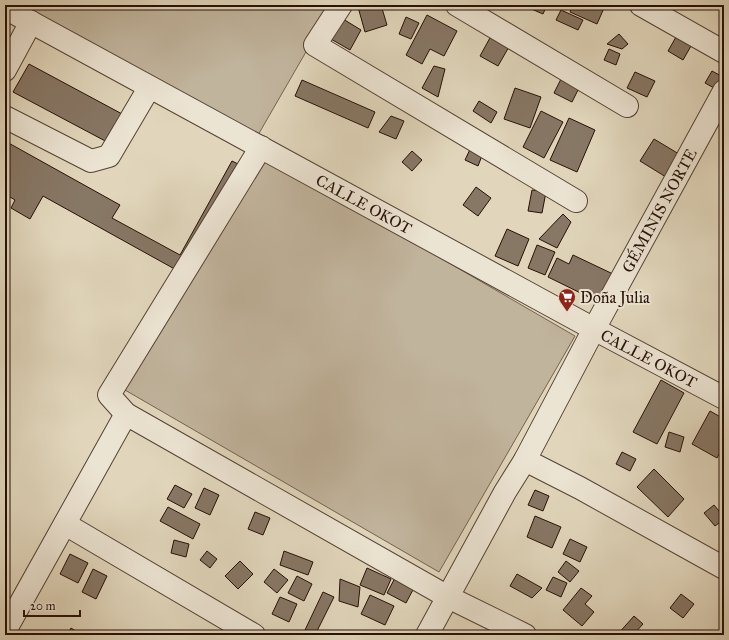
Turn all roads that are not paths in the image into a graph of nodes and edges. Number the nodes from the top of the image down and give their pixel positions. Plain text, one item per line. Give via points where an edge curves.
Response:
1 (341, 5) edge
2 (457, 5) edge
3 (641, 5) edge
4 (5, 8) edge
5 (31, 22) junction
6 (724, 52) edge
7 (5, 70) edge
8 (149, 88) junction
9 (724, 91) edge
10 (627, 106) dead end
11 (5, 117) edge
12 (261, 147) junction
13 (576, 201) dead end
14 (594, 329) junction
15 (724, 398) edge
16 (126, 414) junction
17 (525, 460) junction
18 (65, 524) junction
19 (724, 568) edge
20 (448, 597) junction
21 (5, 632) edge
22 (254, 635) edge
23 (427, 635) edge
24 (525, 635) edge

1 - 13 street via 315,45
2 - 10 street
3 - 6 street
4 - 5 street, CALLE OKOT
5 - 7 street
5 - 8 street, CALLE OKOT
8 - 11 street via 109,156 91,161
8 - 12 street, CALLE OKOT
9 - 14 street, GÉMINIS NORTE
12 - 14 street, CALLE OKOT
12 - 16 street via 109,395
14 - 15 street, CALLE OKOT
14 - 17 street, GÉMINIS NORTE
16 - 18 street
16 - 20 street
17 - 19 street
17 - 20 street, GÉMINIS NORTE
18 - 21 street
18 - 22 street
20 - 23 street, GÉMINIS NORTE
20 - 24 street

